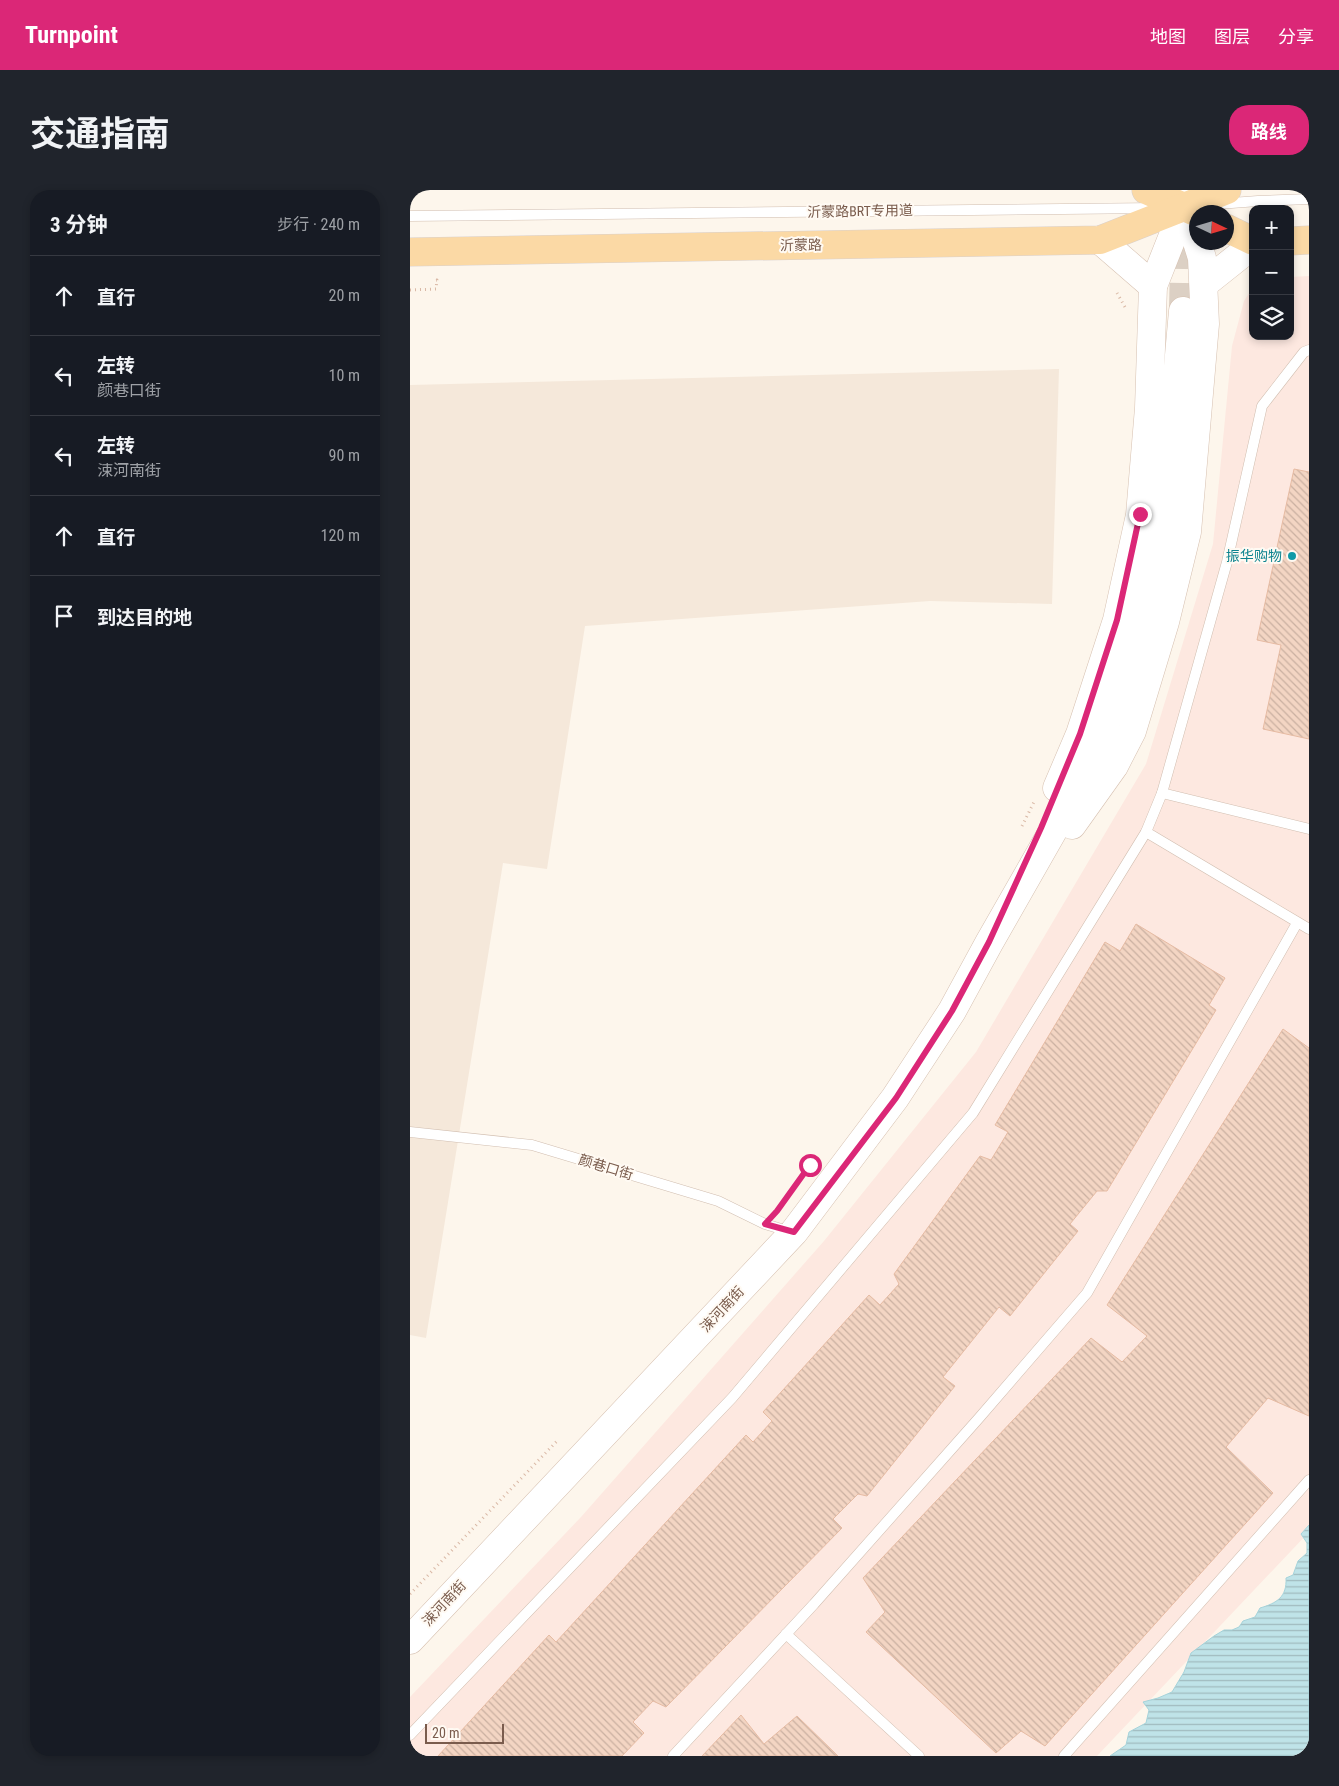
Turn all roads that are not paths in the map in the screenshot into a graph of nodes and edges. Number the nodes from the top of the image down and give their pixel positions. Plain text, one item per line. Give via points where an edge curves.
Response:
1 (1146, 190) edge
2 (1226, 190) edge
3 (1309, 199) edge
4 (1187, 200) edge
5 (410, 216) edge
6 (1234, 232) edge
7 (1249, 238) edge
8 (1100, 240) junction
9 (1309, 240) edge
10 (1294, 241) edge
11 (1249, 248) edge
12 (1199, 250) edge
13 (410, 252) edge
14 (1204, 284) junction
15 (1153, 286) junction
16 (1183, 311) tunnel mouth
17 (1309, 350) edge
18 (1162, 793) junction
19 (1309, 828) edge
20 (1146, 832) junction
21 (1298, 923) junction
22 (1309, 929) edge
23 (989, 942) junction
24 (410, 1132) edge
25 (794, 1232) junction
26 (1309, 1480) edge
27 (786, 1634) junction
28 (410, 1640) edge
29 (410, 1735) edge
30 (672, 1756) edge
31 (919, 1756) edge
32 (1064, 1756) edge

1 - 4 main road
2 - 4 main road, 沂蒙路
3 - 4 lane, 沂蒙路BRT专用道
4 - 5 lane, 沂蒙路BRT专用道
4 - 8 main road, 沂蒙路
4 - 15 main road
6 - 7 main road
8 - 13 main road, 沂蒙路
8 - 15 main road
9 - 10 main road
11 - 14 main road
12 - 14 main road
14 - 23 main road via 1205,324 1187,532 1165,622 1132,730 1114,766
15 - 23 main road via 1150,408 1140,514 1117,620 1080,734
16 - 23 main road via 1166,499 1144,616 1099,742 1062,815
17 - 18 lane via 1304,352 1262,406 1227,562
18 - 19 lane
18 - 20 lane
20 - 21 lane
20 - 29 lane via 974,1114 732,1398
21 - 22 lane
21 - 27 lane via 1087,1294
23 - 25 main road, 涑河南街 via 952,1011 896,1098
24 - 25 lane, 颜巷口街 via 532,1145 718,1201 765,1224
25 - 28 main road, 涑河南街
26 - 32 lane
27 - 30 lane
27 - 31 lane

